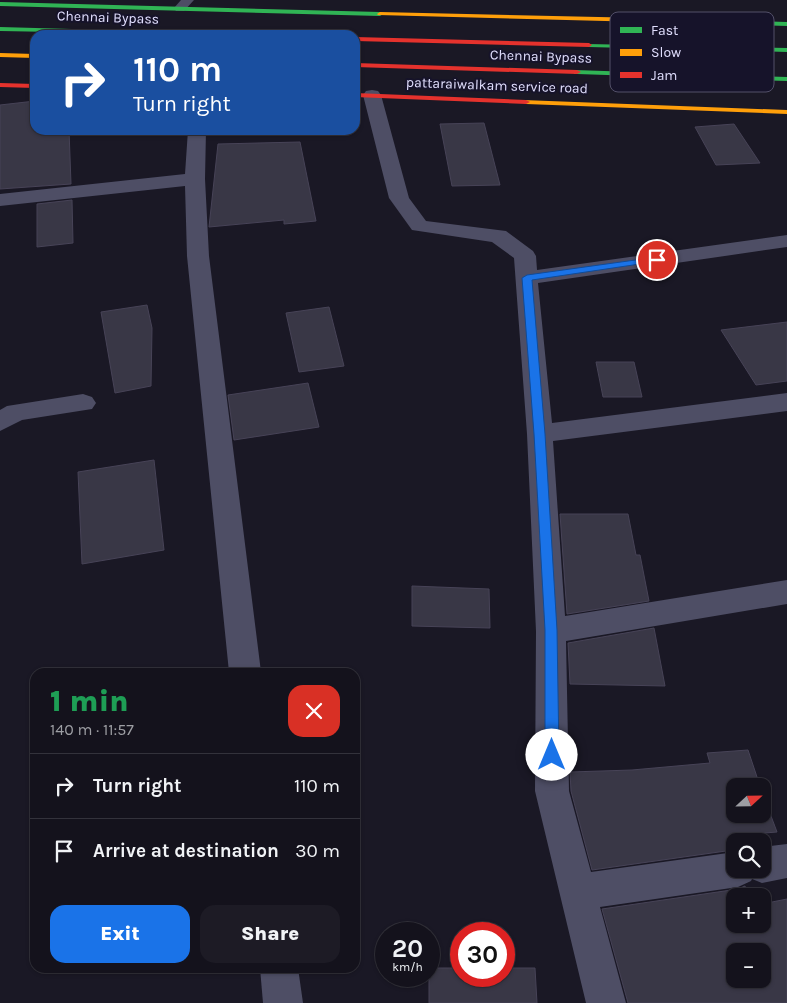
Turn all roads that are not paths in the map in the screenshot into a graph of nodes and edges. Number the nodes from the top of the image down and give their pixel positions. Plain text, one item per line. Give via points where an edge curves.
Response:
1 (0, 4) edge
2 (184, 4) edge
3 (610, 18) edge
4 (774, 24) edge
5 (787, 24) edge
6 (0, 29) edge
7 (36, 30) edge
8 (360, 39) edge
9 (610, 45) edge
10 (774, 50) edge
11 (787, 50) edge
12 (0, 55) edge
13 (30, 56) edge
14 (360, 65) edge
15 (610, 73) edge
16 (774, 79) edge
17 (787, 79) edge
18 (0, 85) edge
19 (30, 86) edge
20 (363, 95) edge
21 (787, 112) edge
22 (197, 135) edge
23 (195, 179) junction
24 (0, 200) edge
25 (787, 241) edge
26 (527, 278) junction
27 (787, 402) edge
28 (82, 403) dead end
29 (0, 422) edge
30 (540, 434) junction
31 (787, 592) edge
32 (551, 630) junction
33 (245, 668) edge
34 (787, 862) edge
35 (771, 864) edge
36 (726, 871) edge
37 (578, 892) junction
38 (280, 973) edge
39 (283, 1003) edge
40 (606, 1003) edge

1 - 2 main road
2 - 3 main road
4 - 5 main road
6 - 7 main road, Chennai Bypass
8 - 9 main road, Chennai Bypass
10 - 11 main road, Chennai Bypass
12 - 13 main road
14 - 15 main road, Chennai Bypass
16 - 17 main road, Chennai Bypass
18 - 19 main road
20 - 21 main road, pattaraiwalkam service road
20 - 26 street via 399,198 419,226 498,236 525,256
22 - 23 street
23 - 24 street
23 - 33 street via 198,256
25 - 26 street
26 - 30 street
27 - 30 street
28 - 29 street via 16,412
30 - 32 street
31 - 32 street
32 - 37 street via 552,791
34 - 35 street
36 - 37 street
37 - 40 street
38 - 39 street

